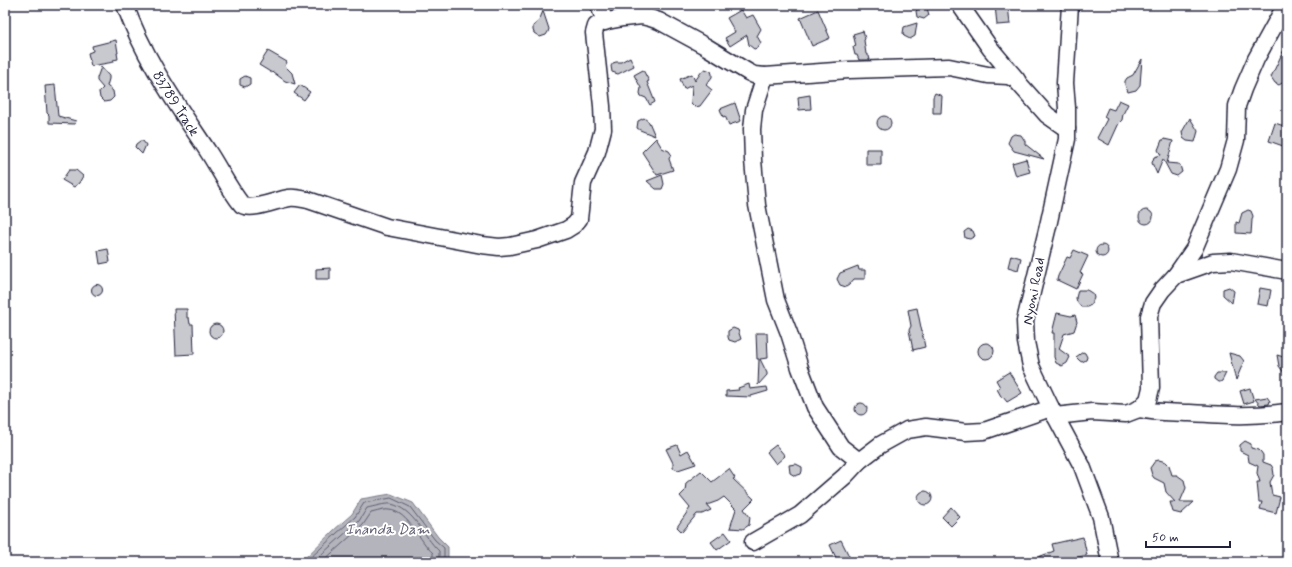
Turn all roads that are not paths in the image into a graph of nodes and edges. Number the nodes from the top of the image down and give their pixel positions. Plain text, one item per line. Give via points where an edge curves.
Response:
1 (125, 5) edge
2 (599, 5) edge
3 (960, 5) edge
4 (1070, 5) edge
5 (1286, 6) dead end
6 (605, 22) junction
7 (765, 76) junction
8 (1026, 91) junction
9 (1067, 129) junction
10 (1287, 271) edge
11 (1176, 275) junction
12 (1139, 409) junction
13 (1053, 412) junction
14 (1287, 412) edge
15 (859, 461) junction
16 (754, 542) dead end
17 (1110, 562) edge

1 - 6 street, 83789 Track via 150,59 242,205 249,208 290,198 308,200 387,227 482,245 510,246 566,230 579,219 583,183 597,152 603,130 594,33 596,26
2 - 6 street
3 - 8 street via 990,48
4 - 9 street, Nyoni Road via 1065,83
5 - 11 street via 1256,59 1243,89 1237,106 1236,140 1225,176 1194,249
6 - 7 street via 642,16 659,21 748,72
7 - 8 street via 949,67 988,75 1008,76 1015,79
7 - 15 street via 754,110 753,160 757,205 776,300 815,407 840,447
8 - 9 street via 1047,115
9 - 13 street, Nyoni Road via 1062,163 1025,322 1030,366
10 - 11 street via 1231,261 1213,262
11 - 12 street via 1153,303 1149,316 1151,388 1148,400
12 - 13 street via 1126,414
12 - 14 street via 1236,416
13 - 15 street via 984,431 966,432 926,427 907,430 880,445
13 - 17 street, Nyoni Road via 1082,466 1102,517
15 - 16 street via 800,515

